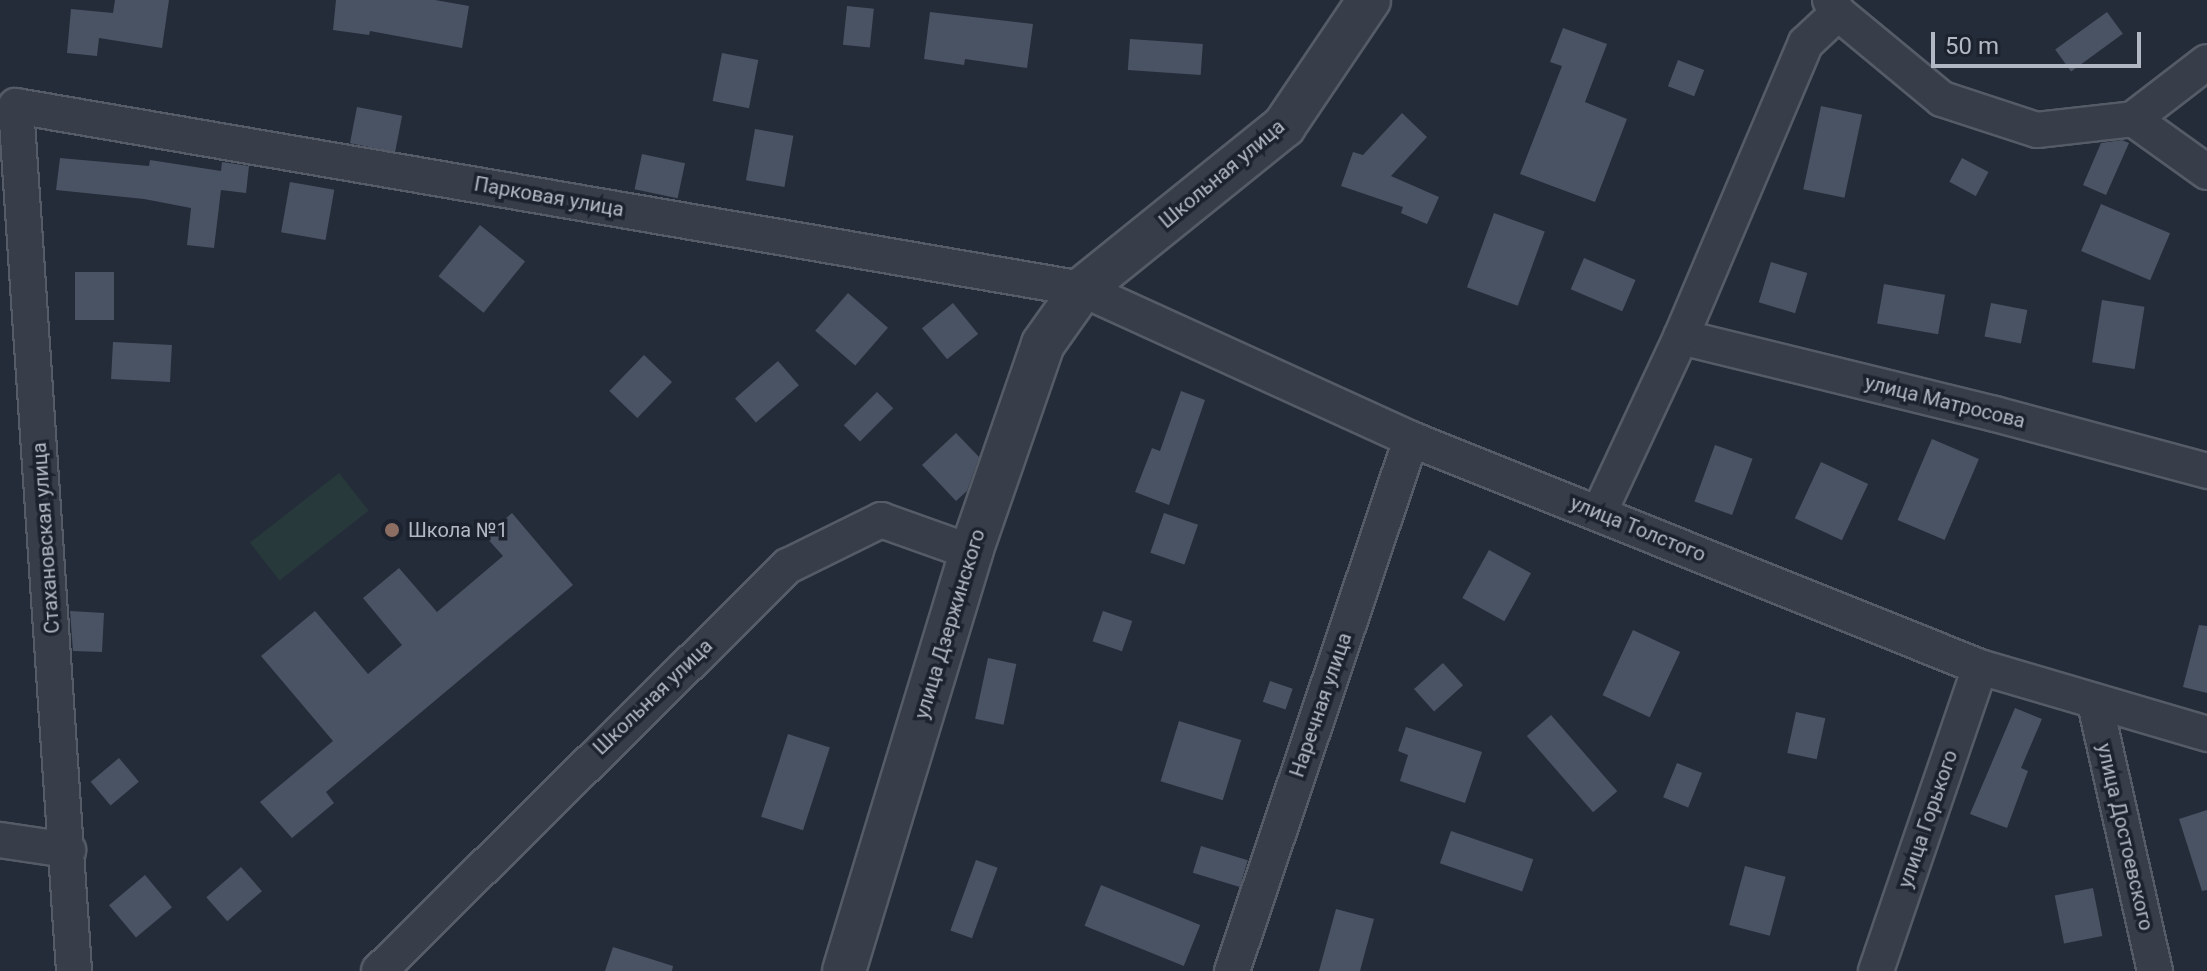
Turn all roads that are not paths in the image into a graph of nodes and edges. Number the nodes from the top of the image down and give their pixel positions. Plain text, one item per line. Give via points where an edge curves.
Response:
1 (1369, 0) edge
2 (1834, 6) edge
3 (2207, 62) edge
4 (16, 106) joint
5 (2133, 119) junction
6 (2207, 172) edge
7 (1082, 289) junction
8 (1681, 337) junction
9 (1411, 439) junction
10 (2207, 471) edge
11 (1599, 513) junction
12 (971, 552) junction
13 (1980, 667) junction
14 (2095, 703) junction
15 (2207, 734) edge
16 (0, 840) edge
17 (68, 850) junction
18 (74, 971) edge
19 (379, 971) edge
20 (844, 971) edge
21 (1232, 971) edge
22 (1876, 971) edge
23 (2155, 971) edge

1 - 7 street, Школьная улица via 1284,126
2 - 5 street via 1942,99 2037,130
2 - 8 street via 1806,43
3 - 5 street
4 - 7 street, Парковая улица
4 - 17 street, Стахановская улица
5 - 6 street
7 - 9 street, улица Толстого
7 - 12 street, улица Дзержинского via 1043,344
8 - 10 street, улица Матросова
8 - 11 street
9 - 11 street, улица Толстого
9 - 21 street, Наречная улица
11 - 13 street, улица Толстого
12 - 19 street, Школьная улица via 881,520 788,566
12 - 20 street, улица Дзержинского
13 - 14 street, улица Толстого
13 - 22 street, улица Горького
14 - 15 street, улица Толстого
14 - 23 street, улица Достоевского
16 - 17 street
17 - 18 street, Стахановская улица

